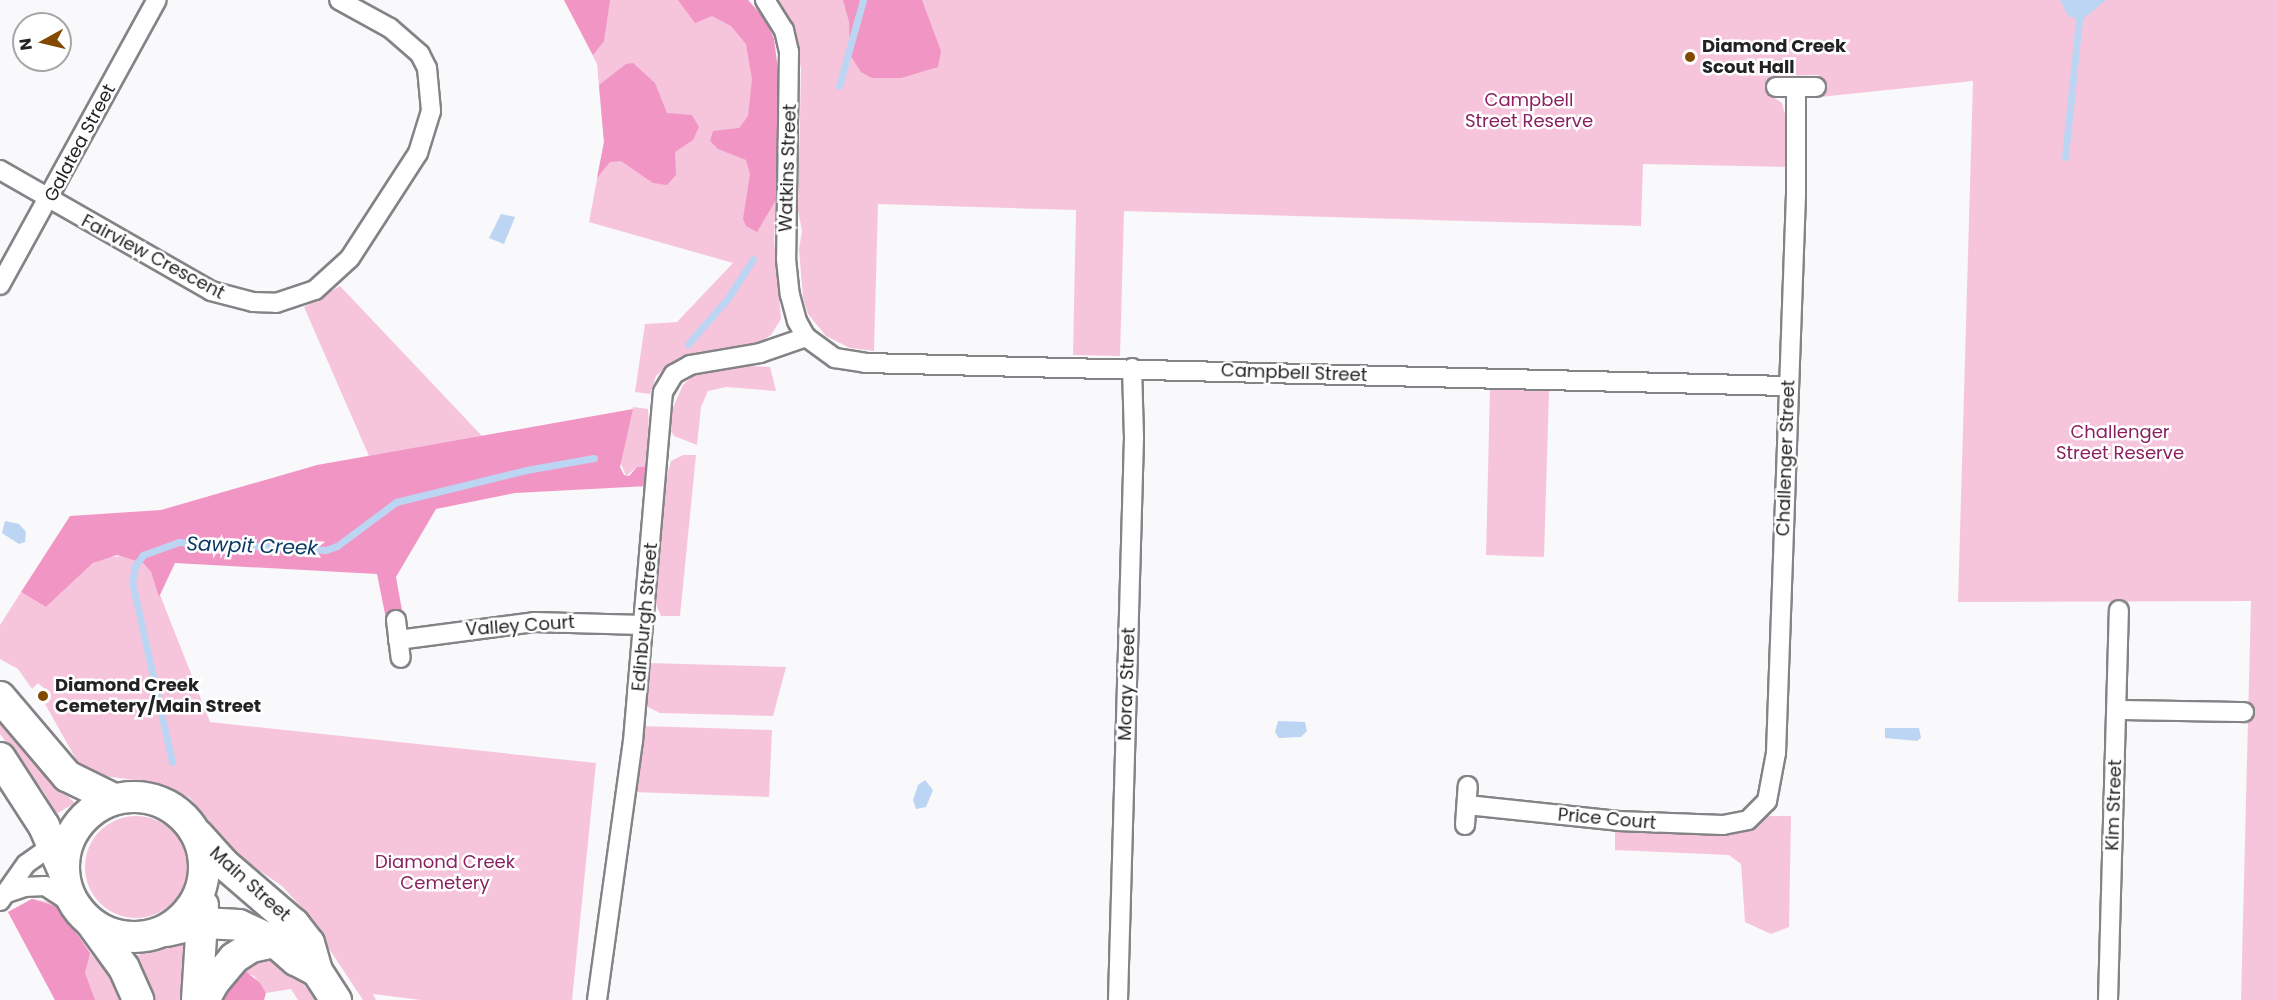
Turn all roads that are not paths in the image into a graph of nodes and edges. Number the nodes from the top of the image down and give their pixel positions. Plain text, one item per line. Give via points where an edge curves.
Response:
1 (157, 0) edge
2 (339, 0) edge
3 (765, 0) edge
4 (1776, 87) dead end
5 (1796, 87) junction
6 (1816, 87) dead end
7 (0, 170) edge
8 (50, 199) junction
9 (0, 285) edge
10 (806, 337) junction
11 (1132, 368) junction
12 (1789, 386) junction
13 (2119, 610) dead end
14 (396, 620) dead end
15 (643, 625) junction
16 (399, 640) junction
17 (401, 658) dead end
18 (0, 697) edge
19 (2117, 710) junction
20 (2244, 712) dead end
21 (0, 758) edge
22 (10, 784) edge
23 (1468, 786) dead end
24 (114, 799) junction
25 (1467, 805) junction
26 (1748, 820) joint
27 (1465, 825) dead end
28 (194, 831) junction
29 (63, 852) junction
30 (204, 875) junction
31 (3, 897) edge
32 (83, 914) junction
33 (202, 923) junction
34 (161, 932) junction
35 (275, 942) junction
36 (317, 970) junction
37 (138, 1000) edge
38 (197, 1000) edge
39 (204, 1000) edge
40 (336, 1000) edge
41 (597, 1000) edge
42 (1118, 1000) edge
43 (2108, 1000) edge

1 - 8 street, Galatea Street
2 - 8 street, Fairview Crescent via 390,28 420,54 427,68 431,111 428,133 406,172 350,258 315,291 276,303 231,298
3 - 10 street, Watkins Street via 784,30 789,52 786,259 794,311
4 - 5 street
5 - 6 street
5 - 12 street, Challenger Street
7 - 8 street, Fairview Crescent
8 - 9 street, Galatea Street
10 - 11 street, Campbell Street via 835,358 865,363
10 - 15 street, Edinburgh Street via 760,353 690,365 676,372 666,384 661,404
11 - 12 street, Campbell Street
11 - 42 street, Moray Street via 1134,438
12 - 26 street, Challenger Street via 1774,773 1767,801
13 - 19 street, Kim Street
14 - 16 street
15 - 16 street, Valley Court via 534,622
15 - 41 street, Edinburgh Street via 628,786
16 - 17 street
18 - 24 main road via 67,776
19 - 20 street
19 - 43 street, Kim Street
21 - 22 main road
22 - 29 main road
23 - 25 street
24 - 28 main road via 141,797 166,804
24 - 29 main road via 91,811
25 - 26 street, Price Court via 1636,822 1723,825
25 - 27 street
28 - 30 main road via 202,852
28 - 36 main road, Main Street via 224,863 294,924 309,943
29 - 31 street via 26,864
29 - 32 main road
30 - 33 main road
30 - 34 main road via 190,909
31 - 32 street via 24,886 45,886
32 - 34 main road via 125,937
32 - 37 main road via 124,968
33 - 34 main road, Main Street
33 - 35 main road, Main Street via 239,925
33 - 38 main road
35 - 36 main road, Main Street via 296,960
35 - 39 main road via 251,947 234,958
36 - 40 main road, Main Street

